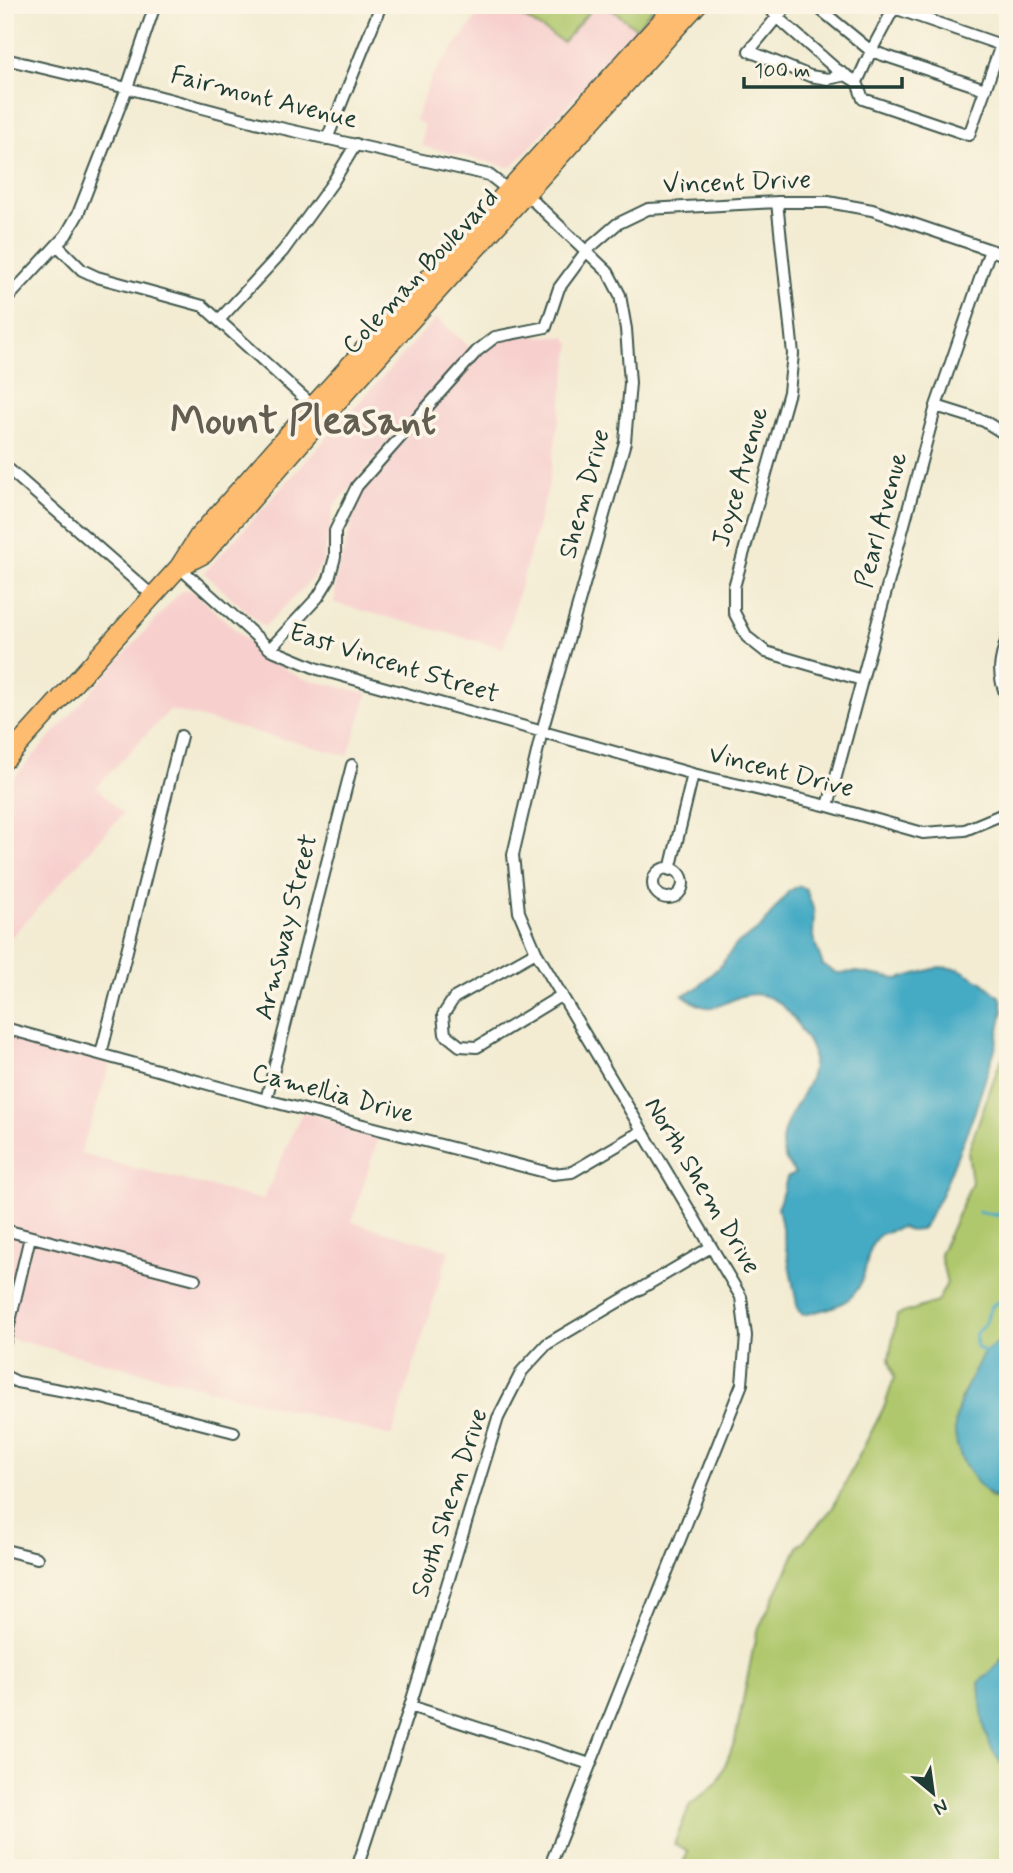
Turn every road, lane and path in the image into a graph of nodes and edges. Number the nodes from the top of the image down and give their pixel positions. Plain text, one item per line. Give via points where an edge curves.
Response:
1 (155, 5) edge
2 (382, 5) edge
3 (676, 5) edge
4 (697, 5) edge
5 (767, 5) edge
6 (788, 5) edge
7 (815, 5) edge
8 (776, 17) junction
9 (871, 51) junction
10 (7, 59) edge
11 (5, 73) edge
12 (846, 75) junction
13 (857, 82) junction
14 (127, 88) junction
15 (601, 88) junction
16 (985, 89) junction
17 (327, 139) junction
18 (356, 144) junction
19 (507, 189) junction
20 (527, 195) junction
21 (777, 202) junction
22 (57, 245) junction
23 (587, 250) junction
24 (990, 250) junction
25 (1008, 256) edge
26 (431, 299) junction
27 (5, 301) edge
28 (219, 320) junction
29 (313, 406) junction
30 (936, 406) junction
31 (1008, 436) edge
32 (5, 466) edge
33 (180, 568) junction
34 (153, 596) junction
35 (1008, 635) edge
36 (270, 649) junction
37 (862, 680) junction
38 (1008, 700) edge
39 (542, 731) junction
40 (181, 736) dead end
41 (5, 760) edge
42 (352, 765) dead end
43 (693, 774) junction
44 (828, 806) junction
45 (1008, 812) edge
46 (670, 870) dead end
47 (536, 952) junction
48 (562, 995) junction
49 (5, 1028) edge
50 (101, 1054) junction
51 (266, 1100) junction
52 (642, 1131) junction
53 (5, 1230) edge
54 (30, 1237) junction
55 (711, 1248) junction
56 (195, 1279) dead end
57 (5, 1342) edge
58 (5, 1376) edge
59 (234, 1432) dead end
60 (5, 1550) edge
61 (37, 1558) dead end
62 (410, 1706) junction
63 (590, 1764) junction
64 (358, 1868) edge
65 (549, 1868) edge

1 - 14 street
2 - 17 street
3 - 15 main road, Coleman Boulevard
4 - 20 main road, Coleman Boulevard
5 - 8 street
6 - 8 street
7 - 9 street
8 - 12 street
8 - 12 street via 749,51 810,76
9 - 13 street
9 - 16 street
9 - 16 street via 894,8 1001,45
10 - 11 street
10 - 14 street, Fairmont Avenue
12 - 13 street
13 - 16 street via 863,99 969,135
14 - 17 street, Fairmont Avenue
14 - 22 street via 78,214
15 - 19 main road, Coleman Boulevard
15 - 20 main road via 590,108 541,163
17 - 18 street, Fairmont Avenue
18 - 19 street, Fairmont Avenue via 489,175
18 - 28 street via 283,251
19 - 20 street, Shem Drive
19 - 26 main road via 497,215
19 - 29 main road, Coleman Boulevard
20 - 23 street, Shem Drive
20 - 26 main road, Coleman Boulevard
21 - 23 street, Vincent Drive via 648,209 617,224
21 - 24 street, Vincent Drive via 828,202 872,210
21 - 37 street, Joyce Avenue via 793,354 789,392 734,587 734,612 747,637 766,652
22 - 27 street
22 - 28 street via 97,278 191,301
23 - 36 street, Vincent Drive via 559,288 546,327 495,337 477,351 357,486 335,531 329,579
23 - 39 street, Shem Drive via 621,295 630,383 625,442
24 - 25 street, Vincent Drive
24 - 30 street, Pearl Avenue
26 - 33 main road, Coleman Boulevard via 204,554
28 - 29 street
29 - 33 main road, Coleman Boulevard via 198,537
30 - 31 street via 985,421
30 - 37 street, Pearl Avenue
32 - 34 street
33 - 34 main road, Coleman Boulevard
33 - 36 street, East Vincent Street
34 - 41 main road, Coleman Boulevard
35 - 38 street via 998,662
36 - 39 street, East Vincent Street via 318,669
37 - 44 street, Pearl Avenue
39 - 43 street, Vincent Drive
39 - 47 street, North Shem Drive via 513,855 519,912
40 - 50 street
42 - 51 street, Armsway Street
43 - 44 street, Vincent Drive
43 - 46 street
44 - 45 street, Vincent Drive via 923,833 965,830
47 - 48 street, North Shem Drive
47 - 48 street via 454,998 443,1015 445,1034 460,1046 477,1047
48 - 52 street, North Shem Drive
49 - 50 street, Camellia Drive
50 - 51 street, Camellia Drive
51 - 52 street, Camellia Drive via 552,1174 572,1172
52 - 55 street, North Shem Drive
53 - 54 street
54 - 56 street
54 - 57 street
55 - 62 street, South Shem Drive via 547,1345 522,1371 498,1418
55 - 63 street, North Shem Drive via 741,1297 746,1336 742,1384
58 - 59 street
60 - 61 street
62 - 63 street
62 - 64 street, South Shem Drive
63 - 65 street, North Shem Drive

